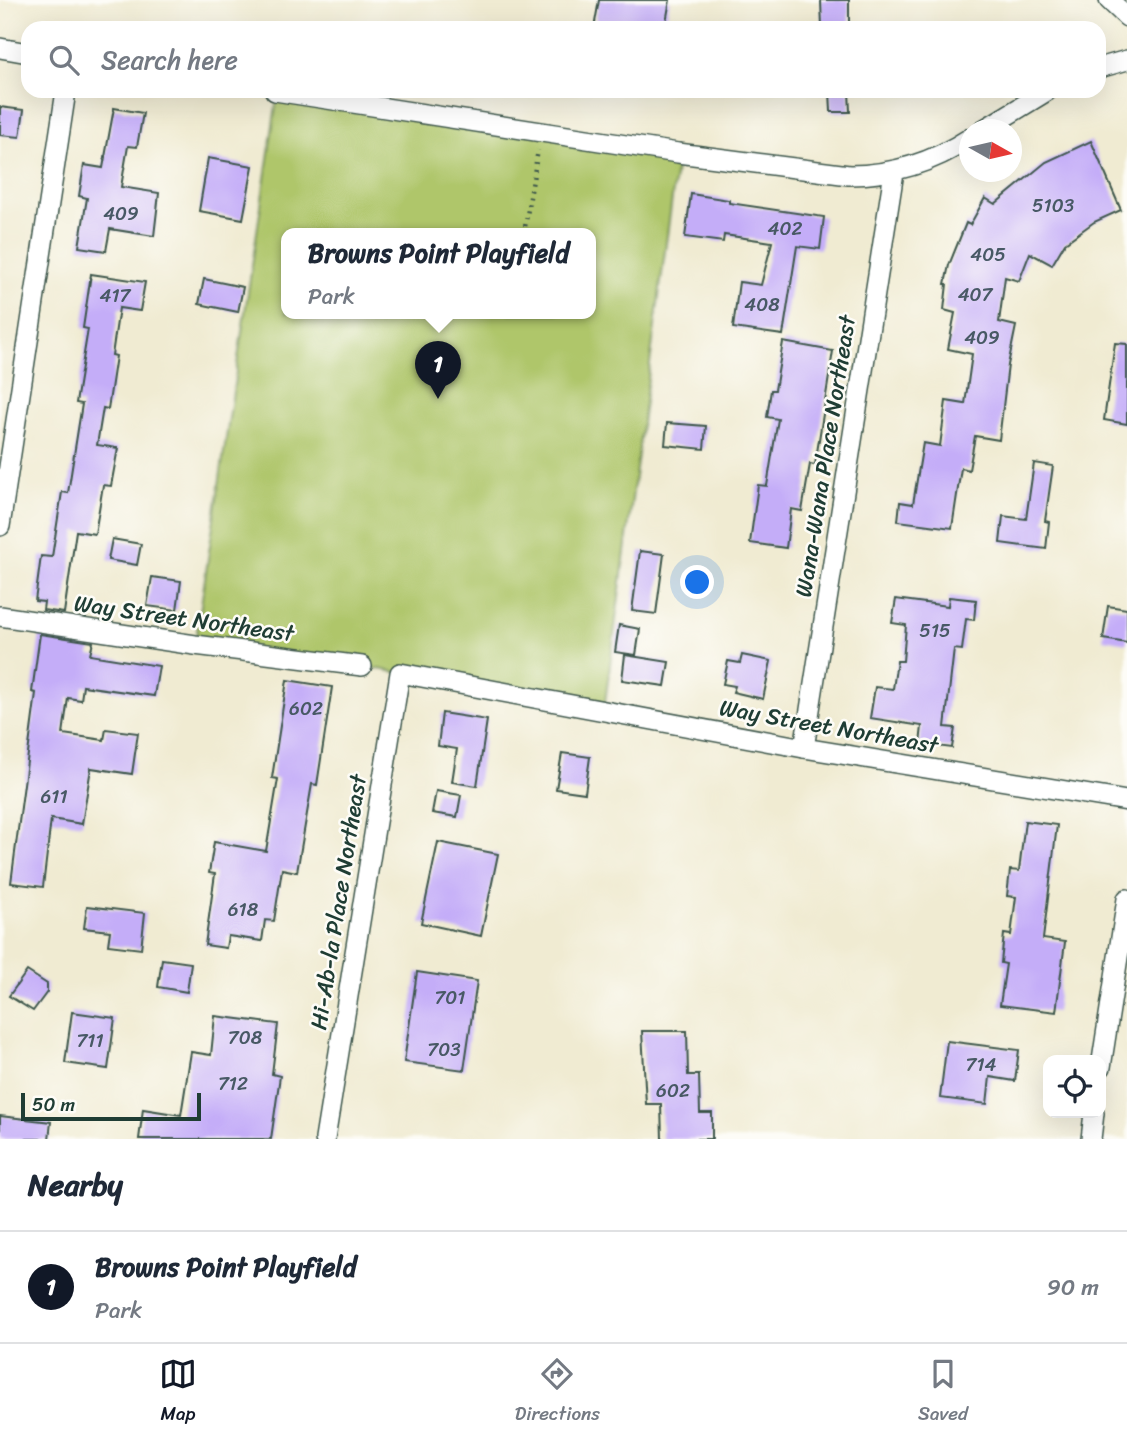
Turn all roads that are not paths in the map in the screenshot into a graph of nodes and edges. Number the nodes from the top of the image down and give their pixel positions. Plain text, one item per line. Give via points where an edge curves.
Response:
1 (1109, 0) edge
2 (1127, 17) edge
3 (0, 48) edge
4 (21, 52) edge
5 (1127, 60) edge
6 (1106, 66) edge
7 (65, 98) edge
8 (320, 98) edge
9 (1036, 98) edge
10 (1001, 119) edge
11 (959, 144) edge
12 (894, 172) junction
13 (0, 526) edge
14 (0, 616) edge
15 (362, 666) dead end
16 (400, 673) joint
17 (804, 748) junction
18 (1127, 801) edge
19 (1127, 899) edge
20 (1103, 1055) edge
21 (1093, 1118) edge
22 (325, 1139) edge
23 (1091, 1139) edge

1 - 2 street
3 - 4 street
5 - 6 street
7 - 13 street
8 - 12 street via 678,153 835,173
9 - 10 street
11 - 12 street
12 - 17 street, Wana-Wana Place Northeast
14 - 15 street, Way Street Northeast
16 - 17 street, Way Street Northeast
16 - 22 street, Hi-Ab-la Place Northeast
17 - 18 street, Way Street Northeast
19 - 20 street
21 - 23 street

